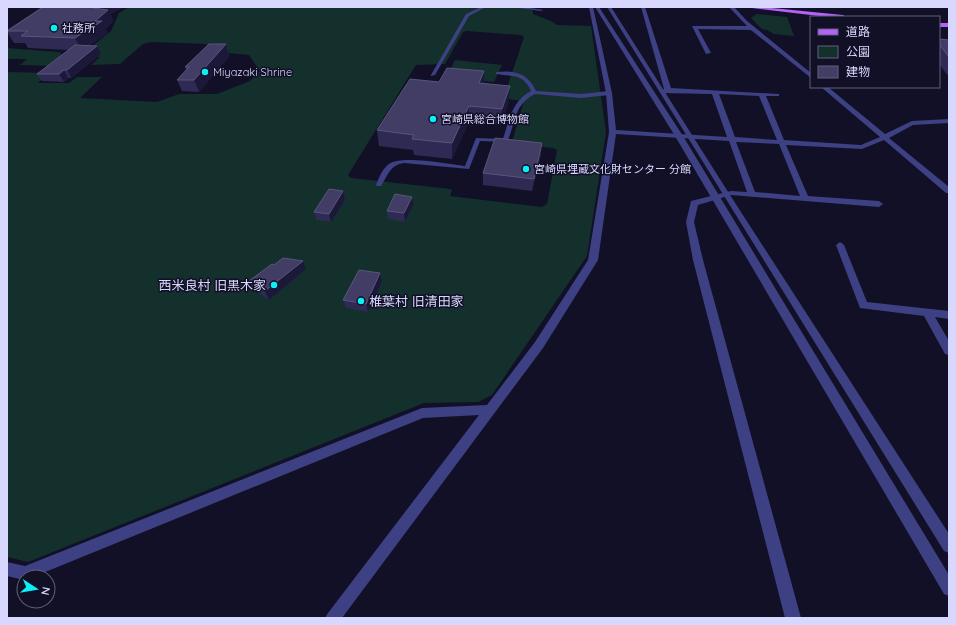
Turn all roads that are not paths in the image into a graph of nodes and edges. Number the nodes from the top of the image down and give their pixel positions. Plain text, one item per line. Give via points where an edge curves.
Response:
1 (484, 7) edge
2 (513, 7) edge
3 (591, 7) edge
4 (597, 7) edge
5 (609, 7) edge
6 (643, 7) edge
7 (731, 7) edge
8 (746, 7) edge
9 (758, 8) edge
10 (541, 10) dead end
11 (834, 16) edge
12 (752, 28) junction
13 (455, 36) junction
14 (462, 37) dead end
15 (445, 53) junction
16 (708, 53) dead end
17 (453, 54) dead end
18 (498, 73) dead end
19 (810, 75) edge
20 (433, 76) dead end
21 (825, 88) edge
22 (665, 90) junction
23 (534, 92) junction
24 (715, 92) junction
25 (609, 93) junction
26 (762, 95) junction
27 (777, 95) dead end
28 (949, 121) edge
29 (613, 132) junction
30 (679, 136) junction
31 (689, 136) junction
32 (884, 137) junction
33 (732, 139) junction
34 (782, 142) junction
35 (378, 185) dead end
36 (949, 190) edge
37 (750, 193) junction
38 (720, 196) junction
39 (805, 199) junction
40 (879, 204) dead end
41 (840, 245) dead end
42 (927, 312) junction
43 (949, 315) edge
44 (949, 351) edge
45 (491, 410) junction
46 (949, 546) edge
47 (7, 569) edge
48 (949, 588) edge
49 (333, 618) edge
50 (793, 618) edge

1 - 13 lane via 467,15
2 - 10 lane
3 - 25 street
4 - 30 street
5 - 22 street
6 - 22 street
7 - 12 street
8 - 9 main road
9 - 11 main road
12 - 16 street via 694,27
12 - 19 street
13 - 14 lane
13 - 15 lane
15 - 17 lane
15 - 20 lane
18 - 23 lane via 524,77
21 - 32 street
22 - 24 street
22 - 31 street
23 - 25 lane via 581,96
23 - 35 lane via 526,95 518,103 505,141 478,138 467,168 395,162 388,167
24 - 26 street
24 - 33 street
25 - 29 street
26 - 27 street
26 - 34 street
28 - 32 street via 912,123
29 - 30 street
29 - 45 street via 593,260 540,345
30 - 31 street
30 - 38 street
31 - 33 street
31 - 38 street
32 - 34 street via 862,147
32 - 36 street
33 - 34 street
33 - 37 street
34 - 39 street
37 - 38 street
37 - 39 street
38 - 46 street
38 - 48 street
38 - 50 street via 694,203 690,222 693,244
39 - 40 street
41 - 42 street via 863,305
42 - 43 street
42 - 44 street
45 - 47 street via 422,413 25,573
45 - 49 street

